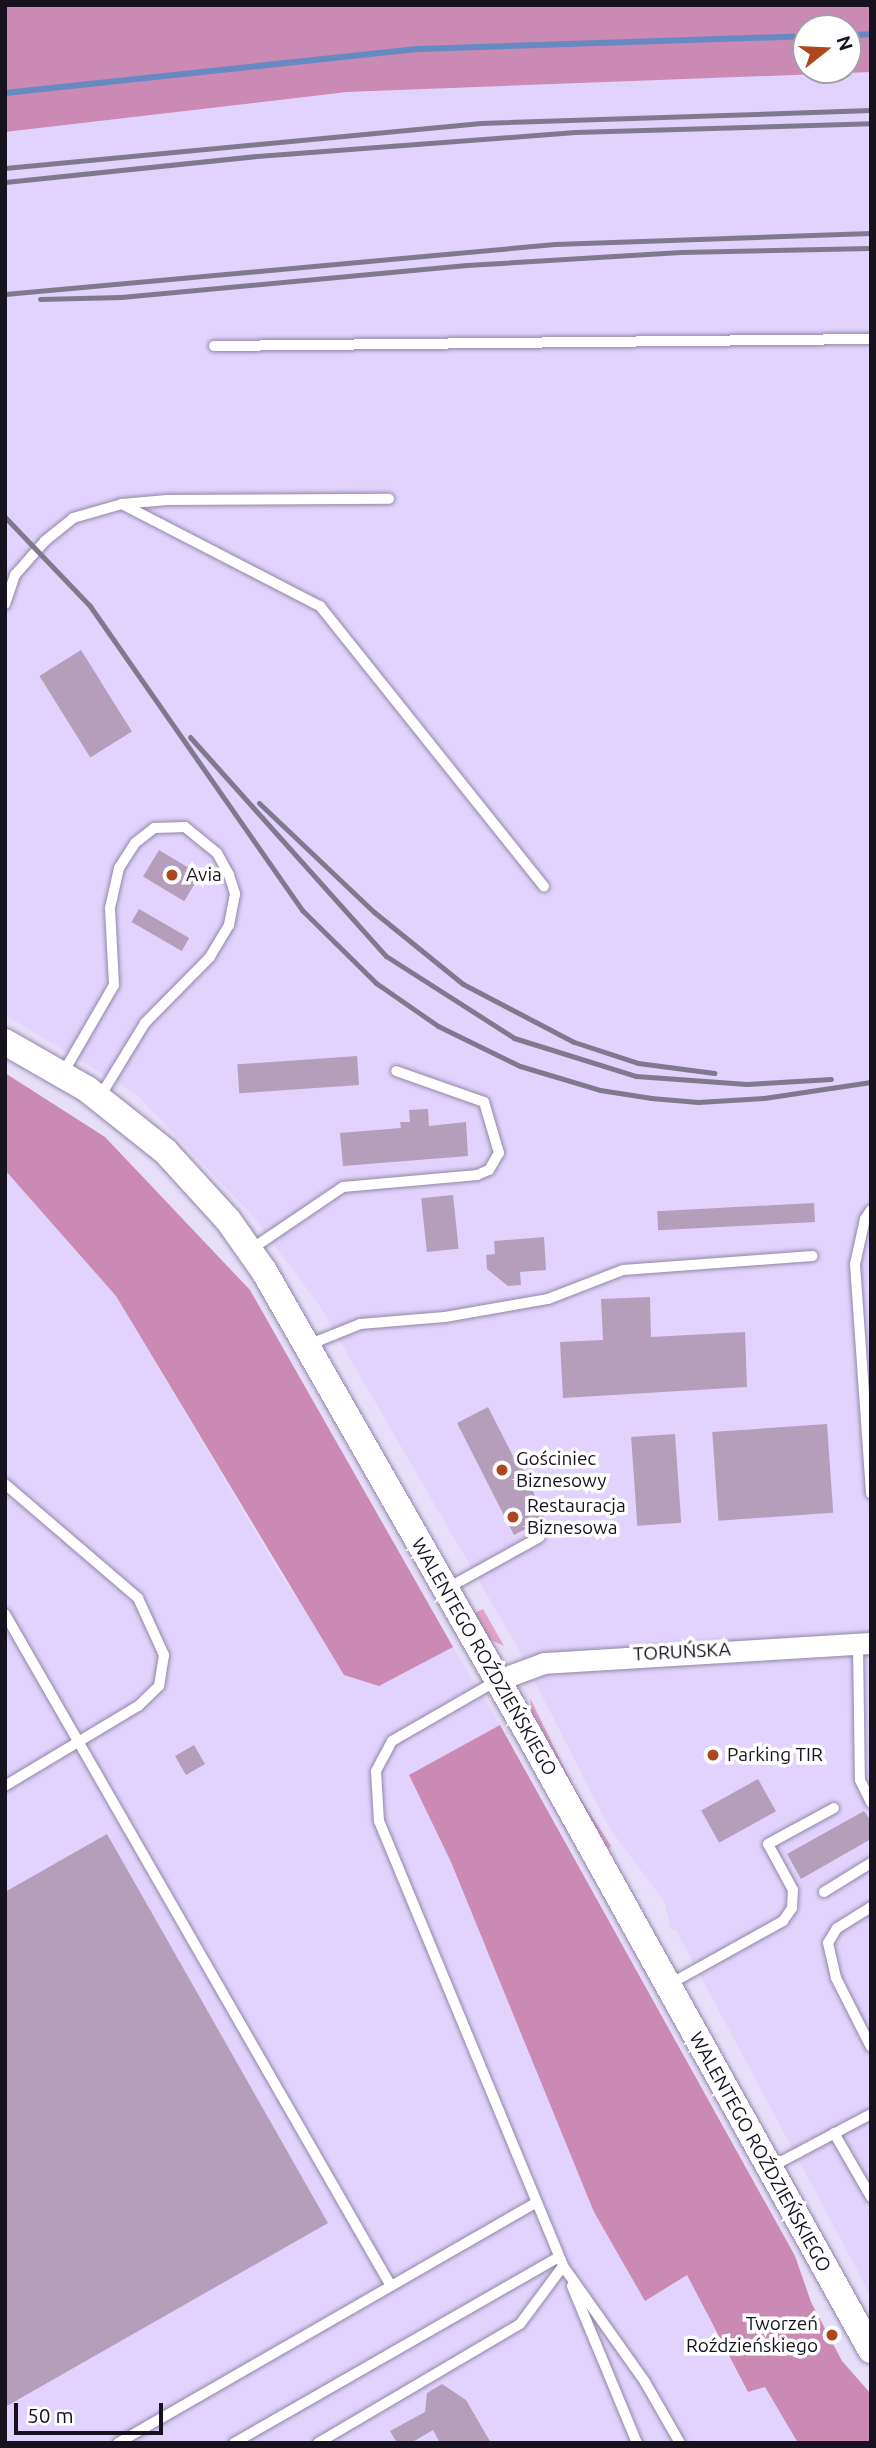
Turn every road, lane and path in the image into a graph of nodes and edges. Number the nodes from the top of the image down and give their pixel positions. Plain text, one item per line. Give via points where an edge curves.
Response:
1 (871, 339) edge
2 (214, 346) dead end
3 (389, 499) dead end
4 (122, 504) junction
5 (5, 604) edge
6 (544, 887) dead end
7 (5, 1042) edge
8 (396, 1071) dead end
9 (63, 1073) junction
10 (99, 1098) junction
11 (871, 1210) edge
12 (250, 1250) junction
13 (811, 1255) dead end
14 (307, 1345) junction
15 (5, 1484) edge
16 (871, 1493) edge
17 (540, 1536) dead end
18 (446, 1589) junction
19 (5, 1614) edge
20 (864, 1643) edge
21 (498, 1680) junction
22 (77, 1744) junction
23 (5, 1786) edge
24 (871, 1803) edge
25 (834, 1808) dead end
26 (871, 1863) edge
27 (824, 1892) dead end
28 (871, 1907) edge
29 (668, 1985) junction
30 (871, 2047) edge
31 (871, 2114) edge
32 (834, 2133) junction
33 (769, 2168) junction
34 (871, 2197) edge
35 (537, 2202) junction
36 (561, 2261) junction
37 (391, 2286) junction
38 (871, 2350) edge
39 (118, 2443) edge
40 (234, 2443) edge
41 (318, 2443) edge
42 (637, 2443) edge
43 (680, 2443) edge

1 - 2 lane
3 - 4 lane
4 - 5 lane via 73,518 45,541 15,575
4 - 6 lane via 320,606
7 - 9 street, WALENTEGO ROŹDZIEŃSKIEGO
8 - 12 lane via 484,1102 499,1153 489,1170 477,1175 343,1187
9 - 10 street, WALENTEGO ROŹDZIEŃSKIEGO
9 - 10 lane via 114,985 110,908 119,868 135,843 154,828 185,827 217,853 229,875 235,894 229,925 210,957 145,1023
10 - 12 street, WALENTEGO ROŹDZIEŃSKIEGO via 187,1173
11 - 16 lane via 855,1264
12 - 14 street, WALENTEGO ROŹDZIEŃSKIEGO
13 - 14 lane via 623,1270 548,1299 444,1317 360,1324
14 - 18 street, WALENTEGO ROŹDZIEŃSKIEGO
15 - 22 lane via 138,1598 164,1655 159,1686 138,1706
17 - 18 lane
18 - 21 street, WALENTEGO ROŹDZIEŃSKIEGO
19 - 22 lane
20 - 21 street, TORUŃSKA via 544,1663
20 - 24 lane via 860,1780
21 - 29 street, WALENTEGO ROŹDZIEŃSKIEGO
21 - 35 lane via 392,1741 376,1771 376,1804
22 - 23 lane
22 - 37 lane
25 - 29 lane via 768,1844 793,1890 792,1908 783,1921
26 - 27 lane
28 - 30 lane via 837,1928 828,1943 835,1978
29 - 33 street, WALENTEGO ROŹDZIEŃSKIEGO
31 - 32 lane
32 - 33 lane
32 - 34 lane
33 - 38 street, WALENTEGO ROŹDZIEŃSKIEGO
35 - 36 lane
35 - 37 lane
36 - 40 lane
36 - 41 lane via 520,2324
36 - 42 lane
36 - 43 lane via 645,2382
37 - 39 lane

